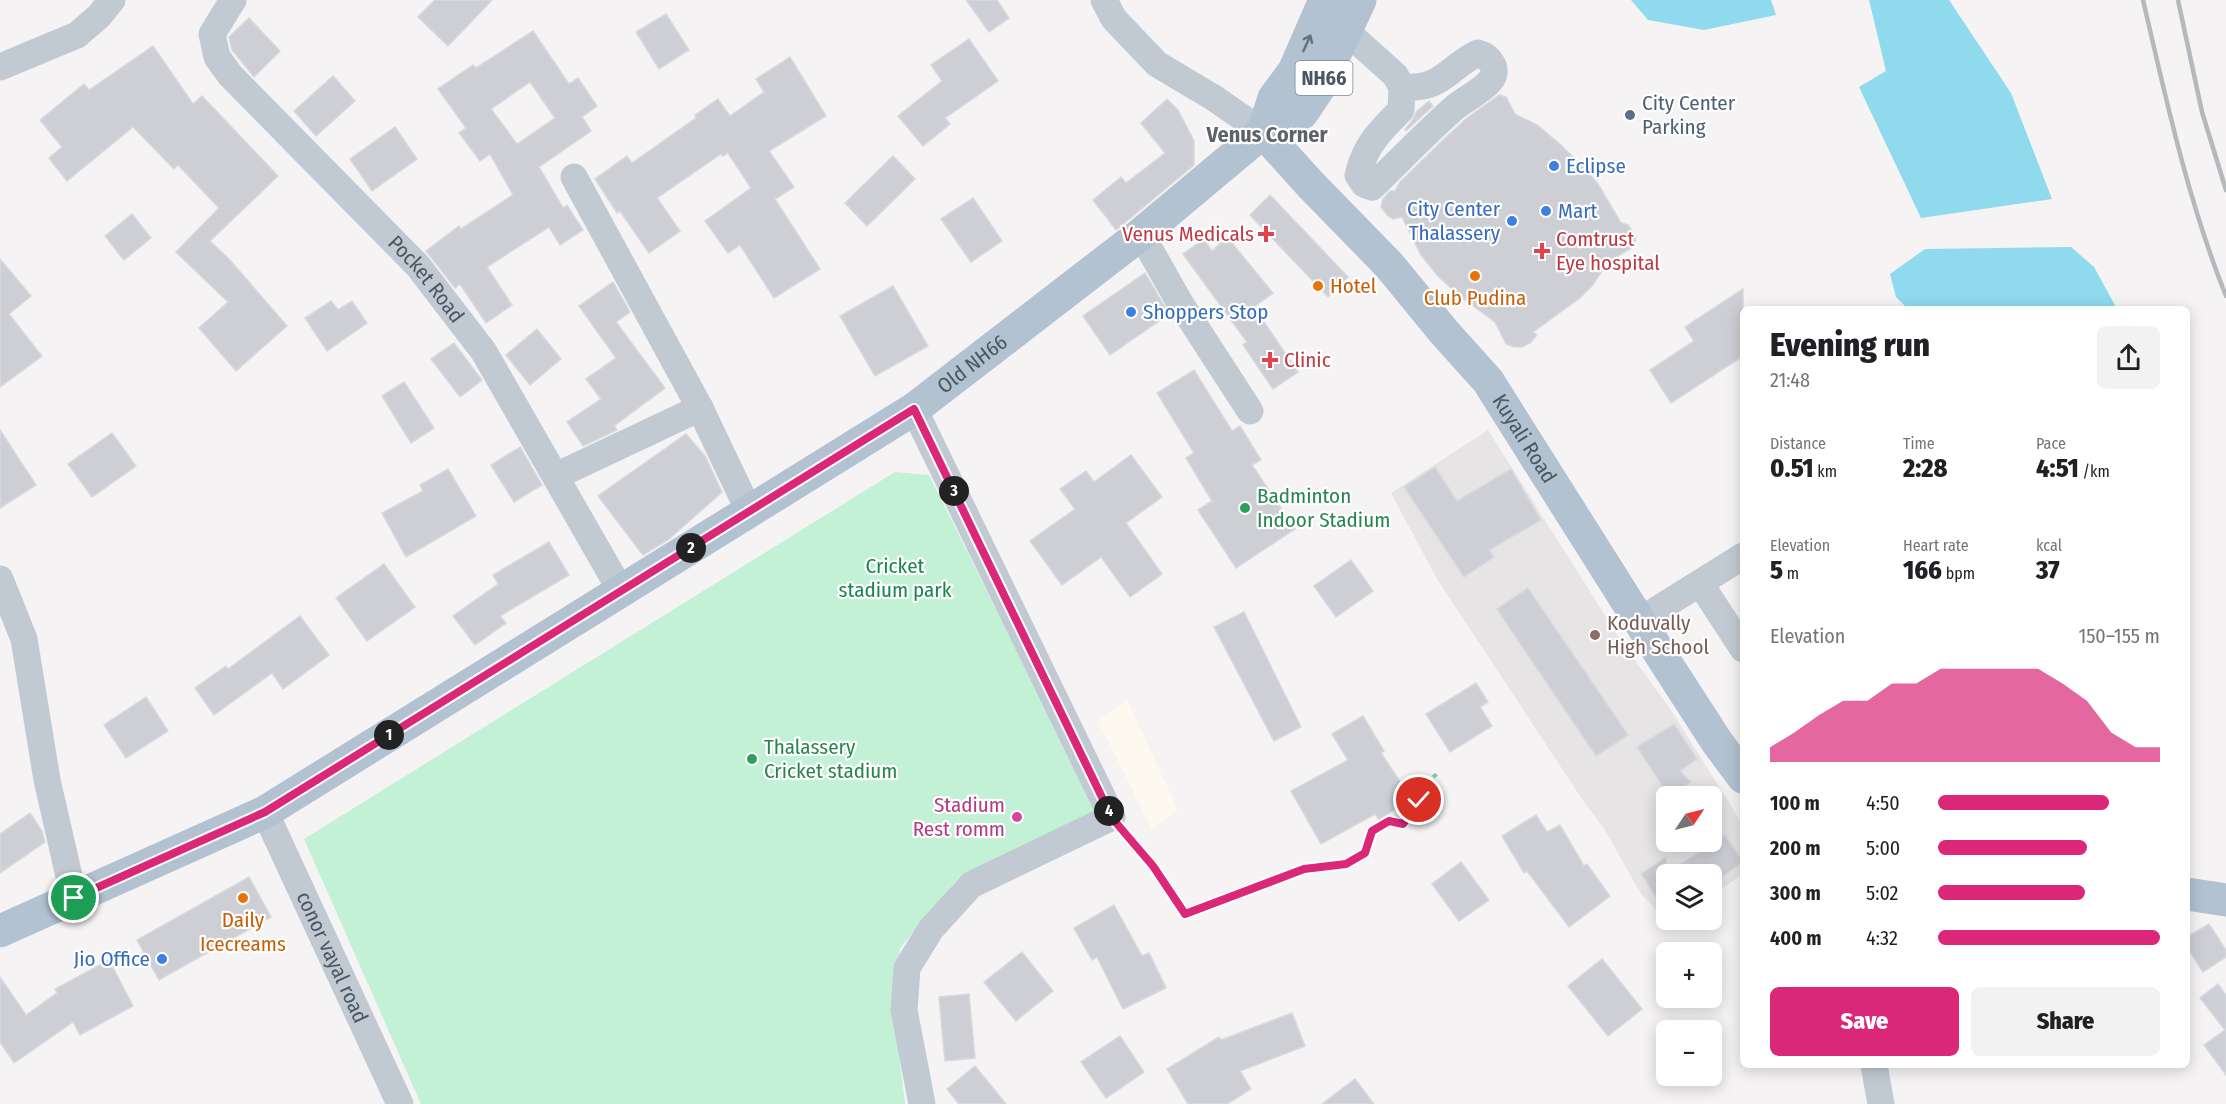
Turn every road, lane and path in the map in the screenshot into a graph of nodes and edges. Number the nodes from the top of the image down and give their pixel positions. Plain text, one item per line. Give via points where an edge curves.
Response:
1 (112, 0) edge
2 (233, 0) edge
3 (1104, 0) edge
4 (1325, 0) edge
5 (1360, 0) edge
6 (1346, 31) junction
7 (0, 67) edge
8 (1402, 87) junction
9 (1263, 132) junction
10 (574, 177) dead end
11 (1141, 234) junction
12 (700, 408) junction
13 (914, 409) junction
14 (1250, 411) dead end
15 (556, 476) junction
16 (749, 512) junction
17 (1740, 558) edge
18 (0, 579) edge
19 (1700, 584) junction
20 (621, 591) junction
21 (1639, 621) junction
22 (1740, 644) edge
23 (1740, 773) edge
24 (1437, 774) dead end
25 (265, 812) junction
26 (1112, 818) junction
27 (2190, 894) edge
28 (74, 898) junction
29 (2226, 900) edge
30 (0, 931) edge
31 (1875, 1068) edge
32 (400, 1104) edge
33 (922, 1104) edge
34 (1881, 1104) edge

1 - 7 street via 77,35
2 - 15 street, Pocket Road via 212,34 217,57 230,75 417,266 484,352
3 - 9 street via 1114,19 1157,64
9 -> 4 main road, NH66 via 1274,98 1294,71
5 - 6 main road, Old NH66 / NH66
6 - 8 street via 1395,75
6 - 9 main road, Old NH66 / NH66 via 1320,86 1302,113
8 - 8 street via 1419,89 1433,84 1478,53 1491,60 1491,81 1454,108 1372,187 1358,175 1363,156 1378,133 1401,110
9 - 11 main road, Old NH66 / NH66
9 - 21 main road, Kuyali Road via 1389,265 1488,381
10 - 12 street
11 - 13 main road, Old NH66 / NH66
11 - 14 street
12 - 15 street
12 - 16 street
13 - 16 main road, Old NH66 / NH66
13 - 26 street
15 - 20 street, Pocket Road
16 - 20 main road, Old NH66 / NH66
17 - 19 street
18 - 28 street via 24,639 47,780
19 - 21 street
19 - 22 street
20 - 25 main road, Old NH66 / NH66
21 - 23 main road, Kuyali Road
24 - 26 path via 1422,786 1419,800 1403,824 1389,821 1372,831 1365,853 1346,864 1304,869 1185,914 1153,866
25 - 28 main road, Old NH66 / NH66
25 - 32 street, conor vayal road
26 - 33 street via 971,885 931,929 907,968 904,1010
27 - 29 main road
28 - 30 main road, Old NH66 / NH66
31 - 34 street

